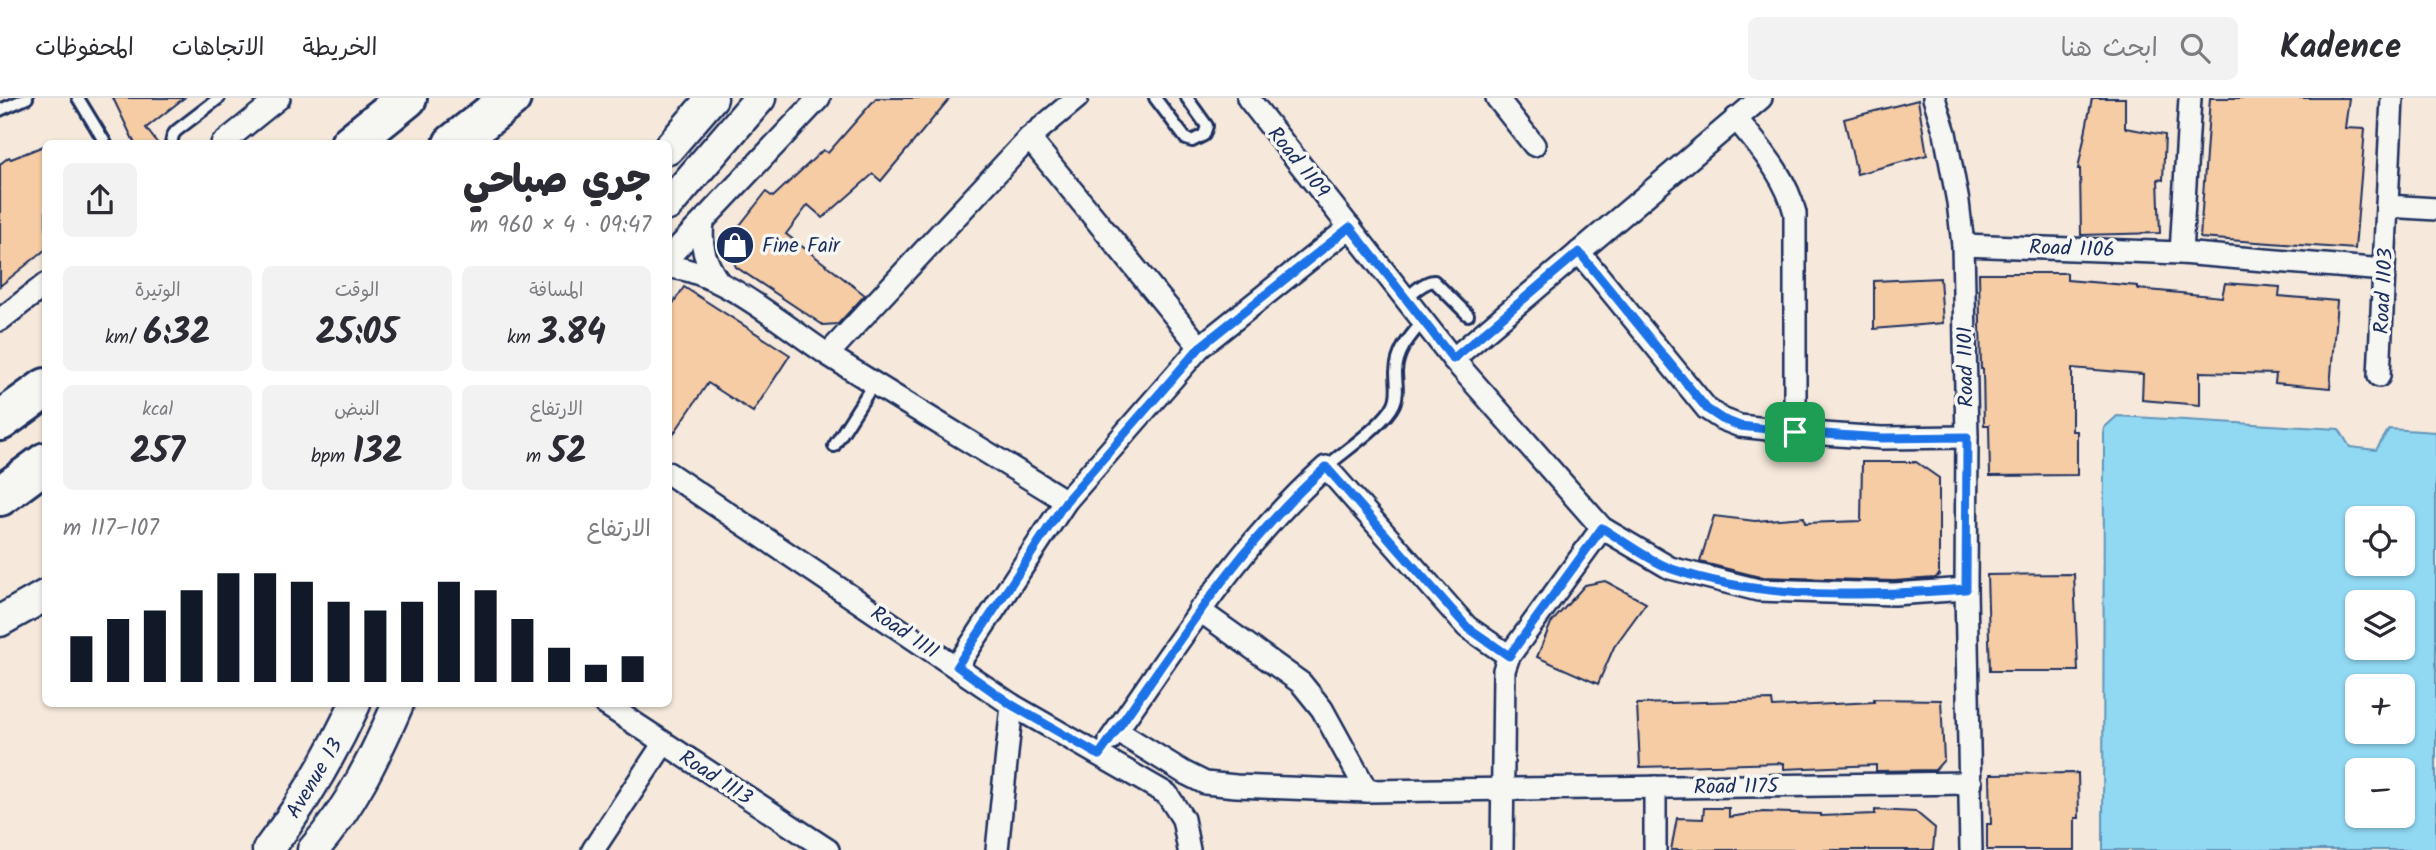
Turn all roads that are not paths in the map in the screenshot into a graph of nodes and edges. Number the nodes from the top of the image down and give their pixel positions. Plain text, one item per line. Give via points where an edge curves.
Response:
1 (27, 98) edge
2 (78, 98) edge
3 (219, 98) edge
4 (279, 98) edge
5 (407, 98) edge
6 (511, 98) edge
7 (712, 98) edge
8 (760, 98) edge
9 (819, 98) edge
10 (1077, 98) edge
11 (1155, 98) edge
12 (1187, 98) edge
13 (1248, 98) edge
14 (1497, 98) edge
15 (1761, 98) edge
16 (1934, 98) edge
17 (2190, 98) edge
18 (2392, 98) edge
19 (0, 110) edge
20 (1736, 118) junction
21 (1028, 138) junction
22 (104, 140) edge
23 (172, 140) edge
24 (227, 140) edge
25 (355, 140) edge
26 (458, 140) edge
27 (672, 144) edge
28 (1534, 145) dead end
29 (672, 200) edge
30 (2387, 206) junction
31 (2436, 209) edge
32 (703, 222) junction
33 (1350, 227) junction
34 (1963, 245) junction
35 (1579, 252) junction
36 (2181, 253) junction
37 (672, 254) edge
38 (672, 268) edge
39 (2384, 270) junction
40 (718, 281) junction
41 (42, 287) edge
42 (1406, 298) junction
43 (1468, 315) dead end
44 (0, 320) edge
45 (1423, 321) junction
46 (1200, 347) junction
47 (828, 354) junction
48 (1453, 359) junction
49 (2379, 376) dead end
50 (874, 383) junction
51 (42, 391) edge
52 (0, 421) edge
53 (1795, 432) junction
54 (1967, 437) junction
55 (834, 446) dead end
56 (42, 465) edge
57 (1326, 467) junction
58 (672, 476) edge
59 (0, 496) edge
60 (1066, 501) junction
61 (1602, 528) junction
62 (1966, 589) junction
63 (42, 597) edge
64 (1199, 610) junction
65 (0, 621) edge
66 (1509, 656) junction
67 (957, 666) junction
68 (1012, 705) junction
69 (354, 707) edge
70 (397, 707) edge
71 (610, 707) edge
72 (1117, 730) junction
73 (664, 743) junction
74 (1099, 755) junction
75 (1971, 783) junction
76 (1655, 787) junction
77 (1502, 789) junction
78 (1367, 790) junction
79 (268, 850) edge
80 (313, 850) edge
81 (593, 850) edge
82 (828, 850) edge
83 (997, 850) edge
84 (1189, 850) edge
85 (1502, 850) edge
86 (1655, 850) edge
87 (1971, 850) edge

1 - 19 lane
2 - 22 lane
3 - 23 lane via 176,131
4 - 24 street
5 - 25 highway
6 - 26 highway
7 - 27 street
8 - 29 street
9 - 32 street
10 - 21 street
11 - 12 lane via 1192,141 1204,135 1207,126
13 - 33 street, Road 1109
14 - 28 street
15 - 20 street
16 - 34 street, Road 1101 via 1956,188
17 - 36 street
18 - 30 street, Road 1103
20 - 35 street
20 - 53 street via 1781,176 1795,212
21 - 46 street
21 - 47 street
30 - 31 street
30 - 39 street, Road 1103
32 - 37 street
32 - 40 street via 703,254
33 - 42 street, Road 1109
33 - 46 street
34 - 36 street, Road 1106
34 - 54 street, Road 1101
35 - 48 street
35 - 53 street via 1707,409 1740,426
36 - 39 street, Road 1106
38 - 40 street
39 - 49 street, Road 1103
40 - 47 street
41 - 44 street
42 - 43 lane via 1433,281
42 - 45 street, Road 1109
45 - 48 street, Road 1109
45 - 57 lane via 1399,355 1396,396 1389,412
46 - 60 street
47 - 50 street
48 - 61 street, Road 1109
50 - 55 lane
50 - 60 street
51 - 52 highway
53 - 54 street
54 - 62 street, Road 1101
56 - 59 highway
57 - 64 street via 1264,529
57 - 66 street via 1467,627
58 - 67 street, Road 1111
60 - 67 street
61 - 62 street, Road 1109 via 1670,568 1758,590 1894,594
61 - 66 street
62 - 75 street, Road 1101
63 - 65 street
64 - 72 street
64 - 78 street via 1301,683 1322,709
66 - 77 street via 1502,684
67 - 68 street, Road 1111
68 - 74 street, Road 1111
68 - 83 street
69 - 79 street, Avenue 13 via 296,814
70 - 80 street, Avenue 13 via 370,767
71 - 73 street, Road 1113
72 - 74 street
72 - 78 street, Road 1175 via 1205,783
73 - 81 street
73 - 82 street, Road 1113
74 - 84 street, Road 1111 via 1167,794 1183,818
75 - 76 street, Road 1175
75 - 87 street, Road 1101
76 - 77 street, Road 1175
76 - 86 street
77 - 78 street, Road 1175
77 - 85 street

